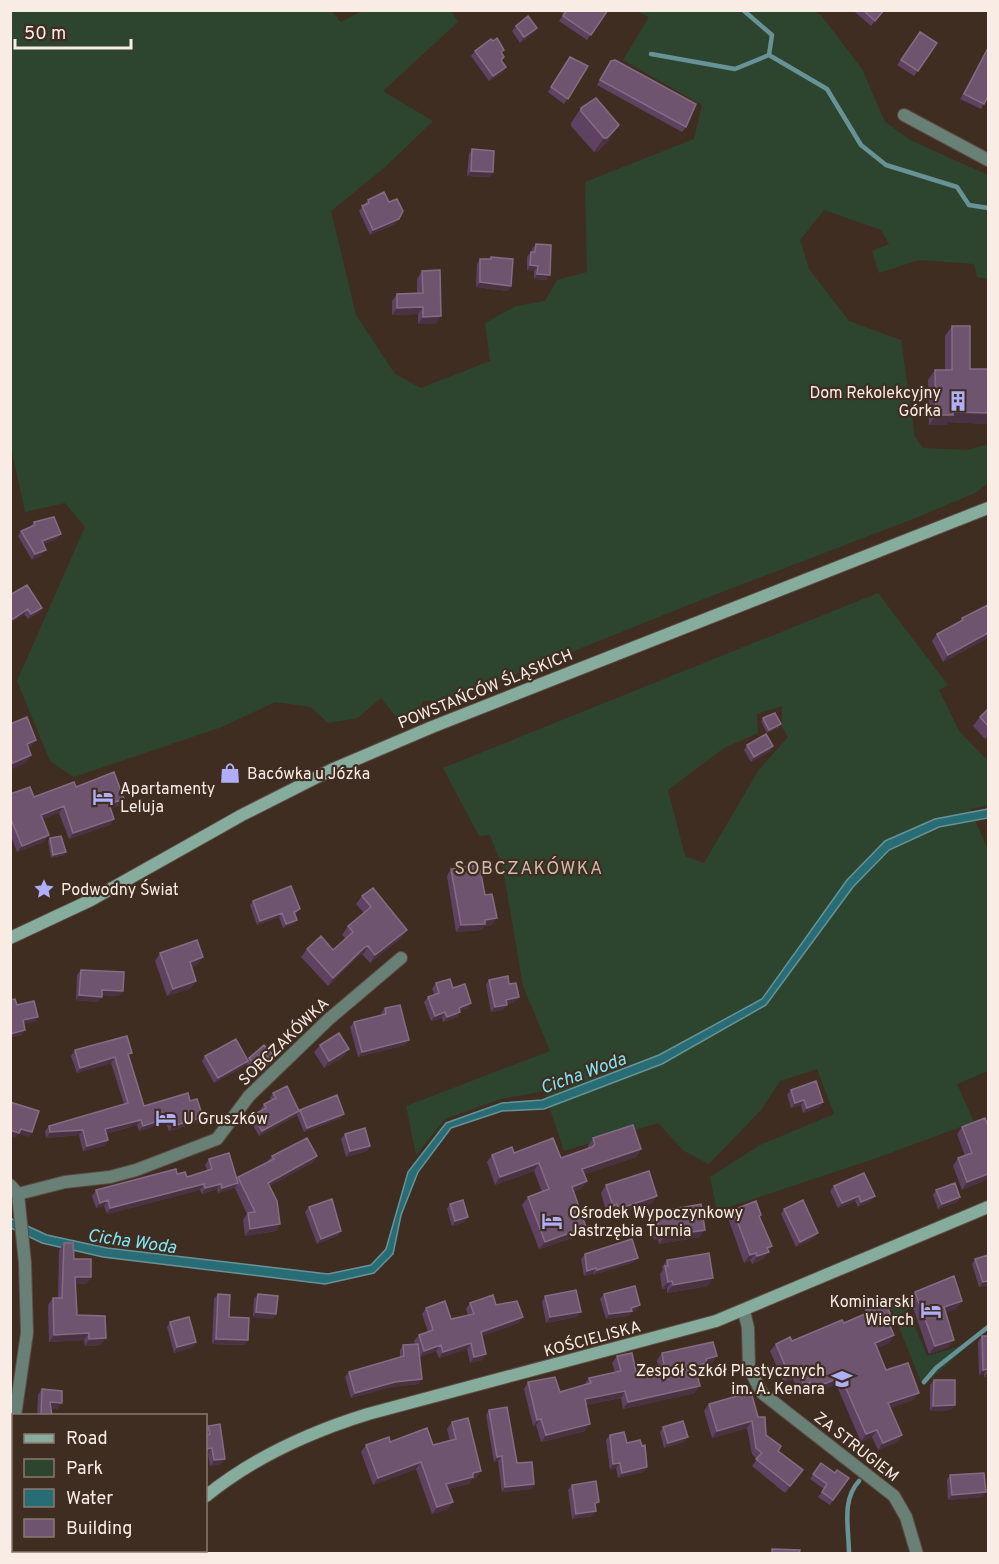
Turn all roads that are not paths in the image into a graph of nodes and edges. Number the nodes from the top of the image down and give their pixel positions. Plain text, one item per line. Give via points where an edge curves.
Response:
1 (904, 115) dead end
2 (988, 160) edge
3 (988, 508) edge
4 (10, 938) edge
5 (401, 958) dead end
6 (14, 1190) edge
7 (988, 1207) edge
8 (744, 1311) junction
9 (15, 1414) edge
10 (207, 1495) edge
11 (917, 1554) edge

1 - 2 street
3 - 4 street, POWSTAŃCÓW ŚLĄSKICH via 465,713 331,770 91,900
5 - 6 street, SOBCZAKÓWKA via 329,1019 249,1096 218,1139 110,1177
6 - 9 street, SOBCZAKÓWKA via 20,1207 27,1333
7 - 8 street, KOŚCIELISKA
8 - 10 street, KOŚCIELISKA via 345,1421 274,1451
8 - 11 street, ZA STRUGIEM via 749,1368 762,1393 894,1496 906,1517

